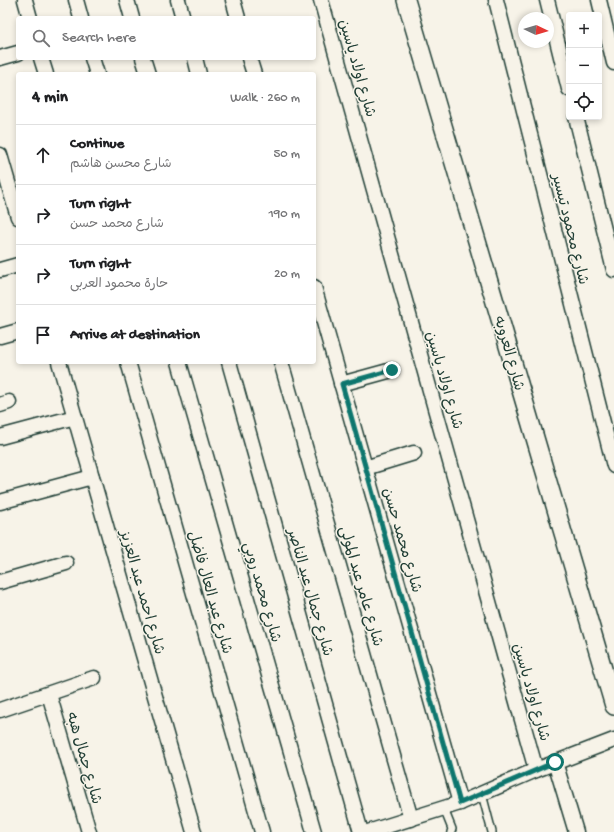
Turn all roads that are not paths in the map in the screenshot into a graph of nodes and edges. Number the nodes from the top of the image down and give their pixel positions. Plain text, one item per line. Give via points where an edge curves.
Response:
1 (25, 0) edge
2 (76, 0) edge
3 (127, 0) edge
4 (178, 0) edge
5 (233, 0) edge
6 (322, 0) edge
7 (406, 0) edge
8 (496, 0) edge
9 (547, 0) edge
10 (599, 0) edge
11 (29, 16) edge
12 (80, 16) edge
13 (131, 16) edge
14 (182, 16) edge
15 (237, 16) edge
16 (16, 54) edge
17 (0, 58) edge
18 (42, 60) edge
19 (93, 60) edge
20 (144, 60) edge
21 (196, 60) edge
22 (250, 60) edge
23 (614, 63) edge
24 (45, 72) edge
25 (96, 72) edge
26 (147, 72) edge
27 (198, 72) edge
28 (253, 72) edge
29 (568, 84) edge
30 (577, 120) edge
31 (0, 154) edge
32 (5, 194) edge
33 (16, 213) edge
34 (16, 266) edge
35 (0, 270) edge
36 (614, 270) edge
37 (316, 294) edge
38 (16, 332) edge
39 (0, 336) edge
40 (60, 364) edge
41 (129, 364) edge
42 (180, 364) edge
43 (229, 364) edge
44 (282, 364) edge
45 (392, 370) dead end
46 (342, 384) junction
47 (75, 417) junction
48 (0, 437) edge
49 (414, 453) dead end
50 (614, 466) edge
51 (365, 468) junction
52 (92, 477) junction
53 (0, 502) edge
54 (66, 563) dead end
55 (0, 582) edge
56 (94, 678) dead end
57 (49, 694) junction
58 (614, 706) edge
59 (0, 710) edge
60 (614, 740) edge
61 (555, 762) junction
62 (536, 770) junction
63 (482, 794) junction
64 (460, 803) junction
65 (444, 809) junction
66 (411, 819) junction
67 (454, 831) edge
68 (89, 832) edge
69 (194, 832) edge
70 (262, 832) edge
71 (314, 832) edge
72 (361, 832) edge
73 (368, 832) edge
74 (492, 832) edge
75 (576, 832) edge

1 - 11 street
2 - 12 street
3 - 13 street
4 - 14 street
5 - 15 street
6 - 62 street, شارع اولاد ياسين
7 - 58 street, شارع العروبه
8 - 50 street, شارع محمود تيسير
9 - 29 street
10 - 23 street
16 - 17 street
18 - 24 street
19 - 25 street
20 - 26 street
21 - 27 street
22 - 28 street
30 - 36 street
31 - 32 street
32 - 33 street
34 - 35 street
37 - 46 street, شارع محمد حسن
38 - 39 street
40 - 47 street, شارع احمد عبد العزيز
41 - 70 street, شارع عبد العال فاضل
42 - 71 street, شارع محمد روبي
43 - 72 street, شارع جمال عبد الناصر
44 - 66 street, شارع عامر عبد المولى
45 - 46 street
46 - 51 street, شارع محمد حسن
47 - 48 street
47 - 52 street, شارع احمد عبد العزيز
49 - 51 street
51 - 64 street, شارع محمد حسن
52 - 53 street
52 - 69 street, شارع احمد عبد العزيز
54 - 55 street
56 - 57 street
57 - 59 street
57 - 68 street, شارع جمال هبه
60 - 61 street
61 - 62 street
61 - 75 street
62 - 63 street
63 - 64 street
63 - 74 lane
64 - 65 street
65 - 66 street
65 - 67 lane
66 - 73 street

